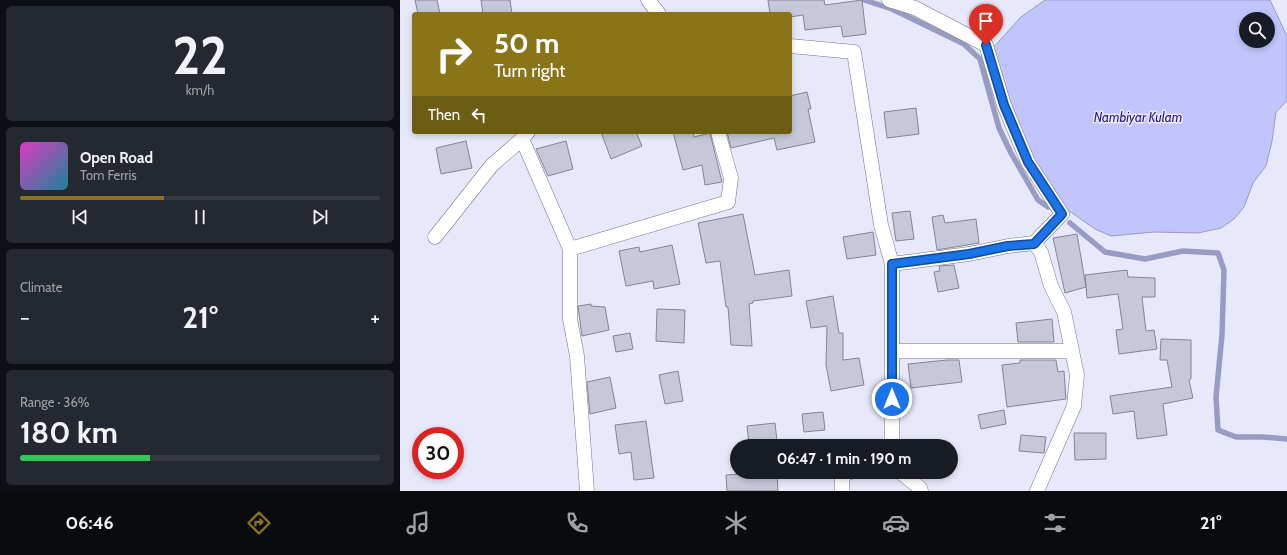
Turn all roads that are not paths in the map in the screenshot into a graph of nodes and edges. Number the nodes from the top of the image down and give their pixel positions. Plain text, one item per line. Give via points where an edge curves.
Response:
1 (648, 0) edge
2 (889, 0) edge
3 (658, 12) edge
4 (792, 46) edge
5 (719, 134) edge
6 (525, 136) edge
7 (435, 237) dead end
8 (1034, 244) junction
9 (570, 249) junction
10 (892, 264) junction
11 (893, 351) junction
12 (1072, 351) junction
13 (892, 439) edge
14 (842, 479) edge
15 (909, 479) edge
16 (587, 491) edge
17 (842, 491) edge
18 (921, 491) edge
19 (1037, 491) edge

1 - 3 street
2 - 8 street via 916,8 986,45 1004,105 1028,162 1062,214
4 - 10 street via 854,52 881,225
5 - 9 street via 731,178 728,202
6 - 7 street via 492,165
6 - 9 street
8 - 10 street
8 - 12 street via 1041,252 1051,286 1064,312
9 - 16 street via 570,319 577,356
10 - 11 street
11 - 12 street
11 - 13 street
12 - 19 street via 1077,375 1074,406
14 - 17 street
15 - 18 street

